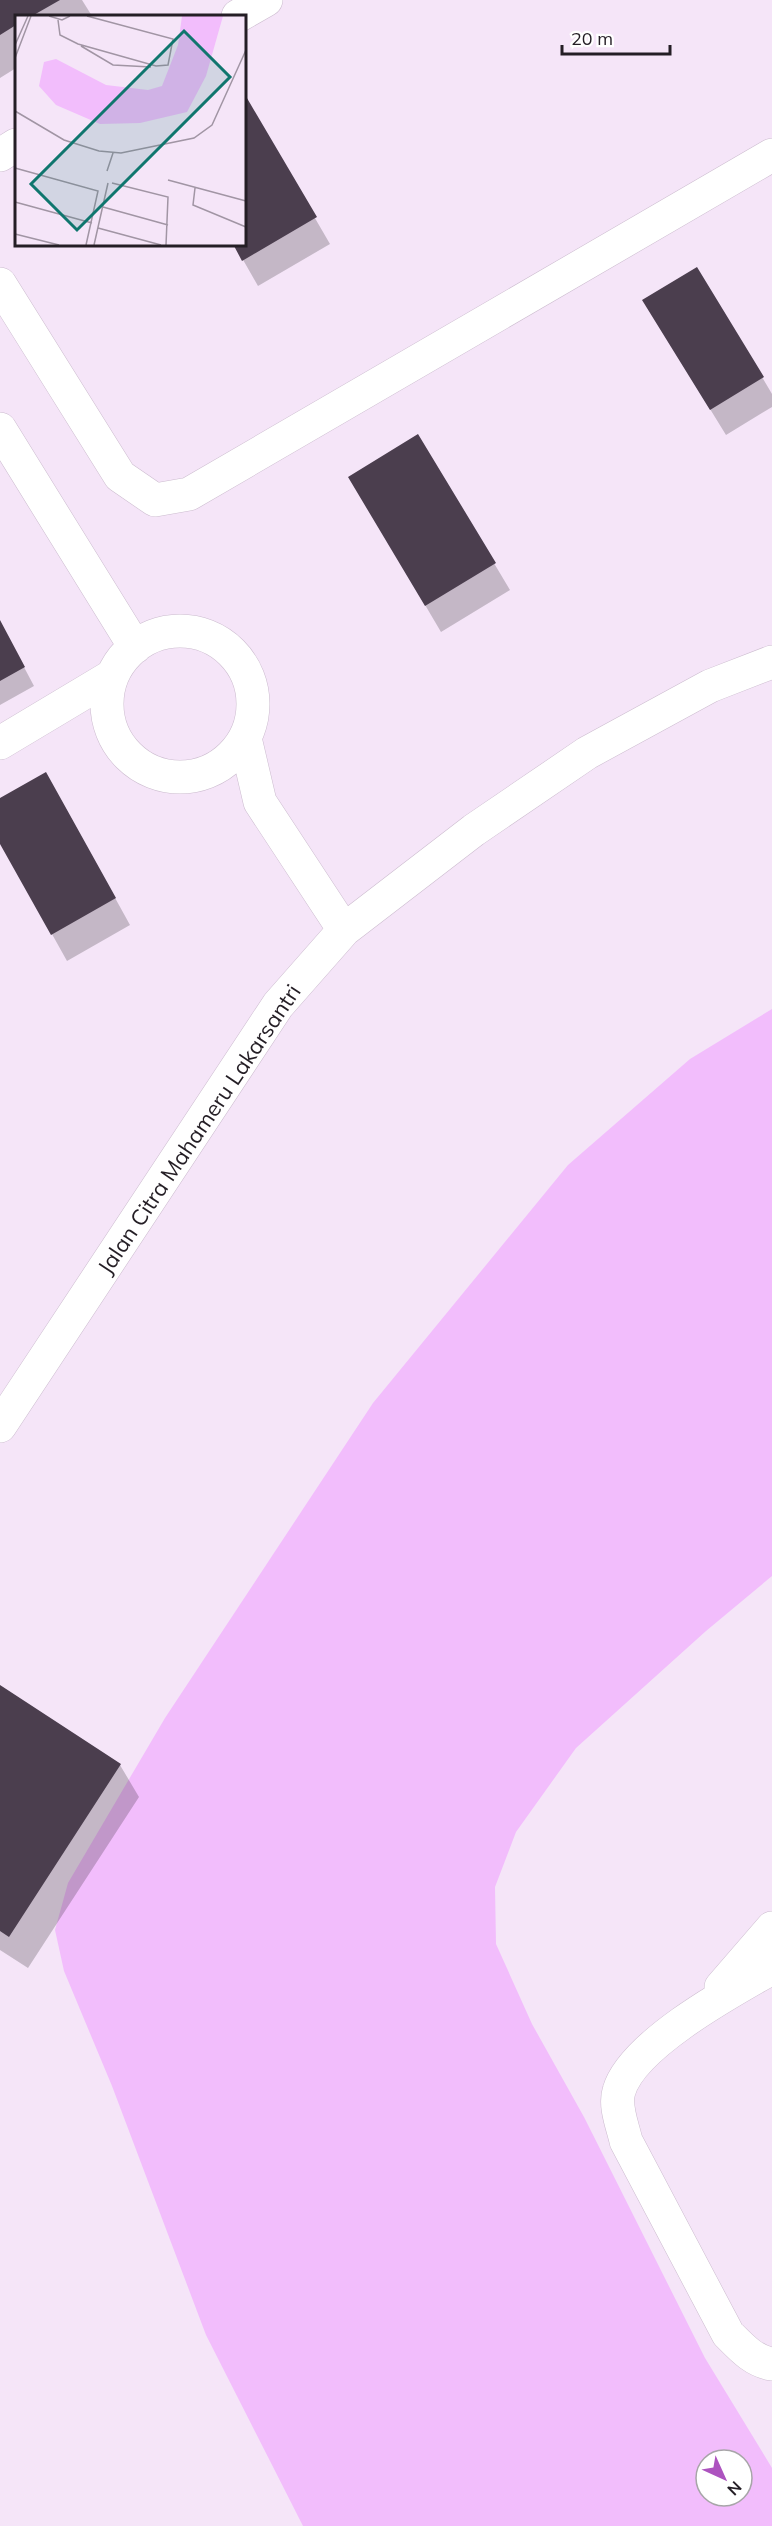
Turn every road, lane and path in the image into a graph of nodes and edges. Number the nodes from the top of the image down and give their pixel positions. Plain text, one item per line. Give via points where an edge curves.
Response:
1 (266, 0) edge
2 (240, 15) edge
3 (15, 146) edge
4 (0, 155) edge
5 (772, 155) edge
6 (0, 284) edge
7 (0, 429) edge
8 (135, 646) junction
9 (772, 662) edge
10 (112, 676) junction
11 (244, 738) junction
12 (0, 743) edge
13 (210, 770) junction
14 (260, 802) junction
15 (344, 930) junction
16 (0, 1426) edge
17 (772, 1928) edge
18 (772, 1968) edge
19 (704, 2006) junction
20 (772, 2364) edge

1 - 2 street
3 - 4 street
5 - 6 street via 189,494 156,500 120,476
7 - 8 street
8 - 10 street
8 - 11 street via 169,631 192,631 214,638 232,652 246,671 252,693 252,716
9 - 15 street, Jalan Citra Mahameru Lakarsantri via 710,686 587,753 474,830
10 - 12 street
10 - 13 street via 107,700 110,725 121,747 139,765 162,775 186,777
11 - 13 street via 231,756
11 - 14 street
13 - 14 street
14 - 15 street
15 - 16 street, Jalan Citra Mahameru Lakarsantri via 278,1005
17 - 19 street
18 - 19 street
19 - 20 street via 646,2052 628,2073 618,2092 620,2116 626,2141 728,2334 745,2352

